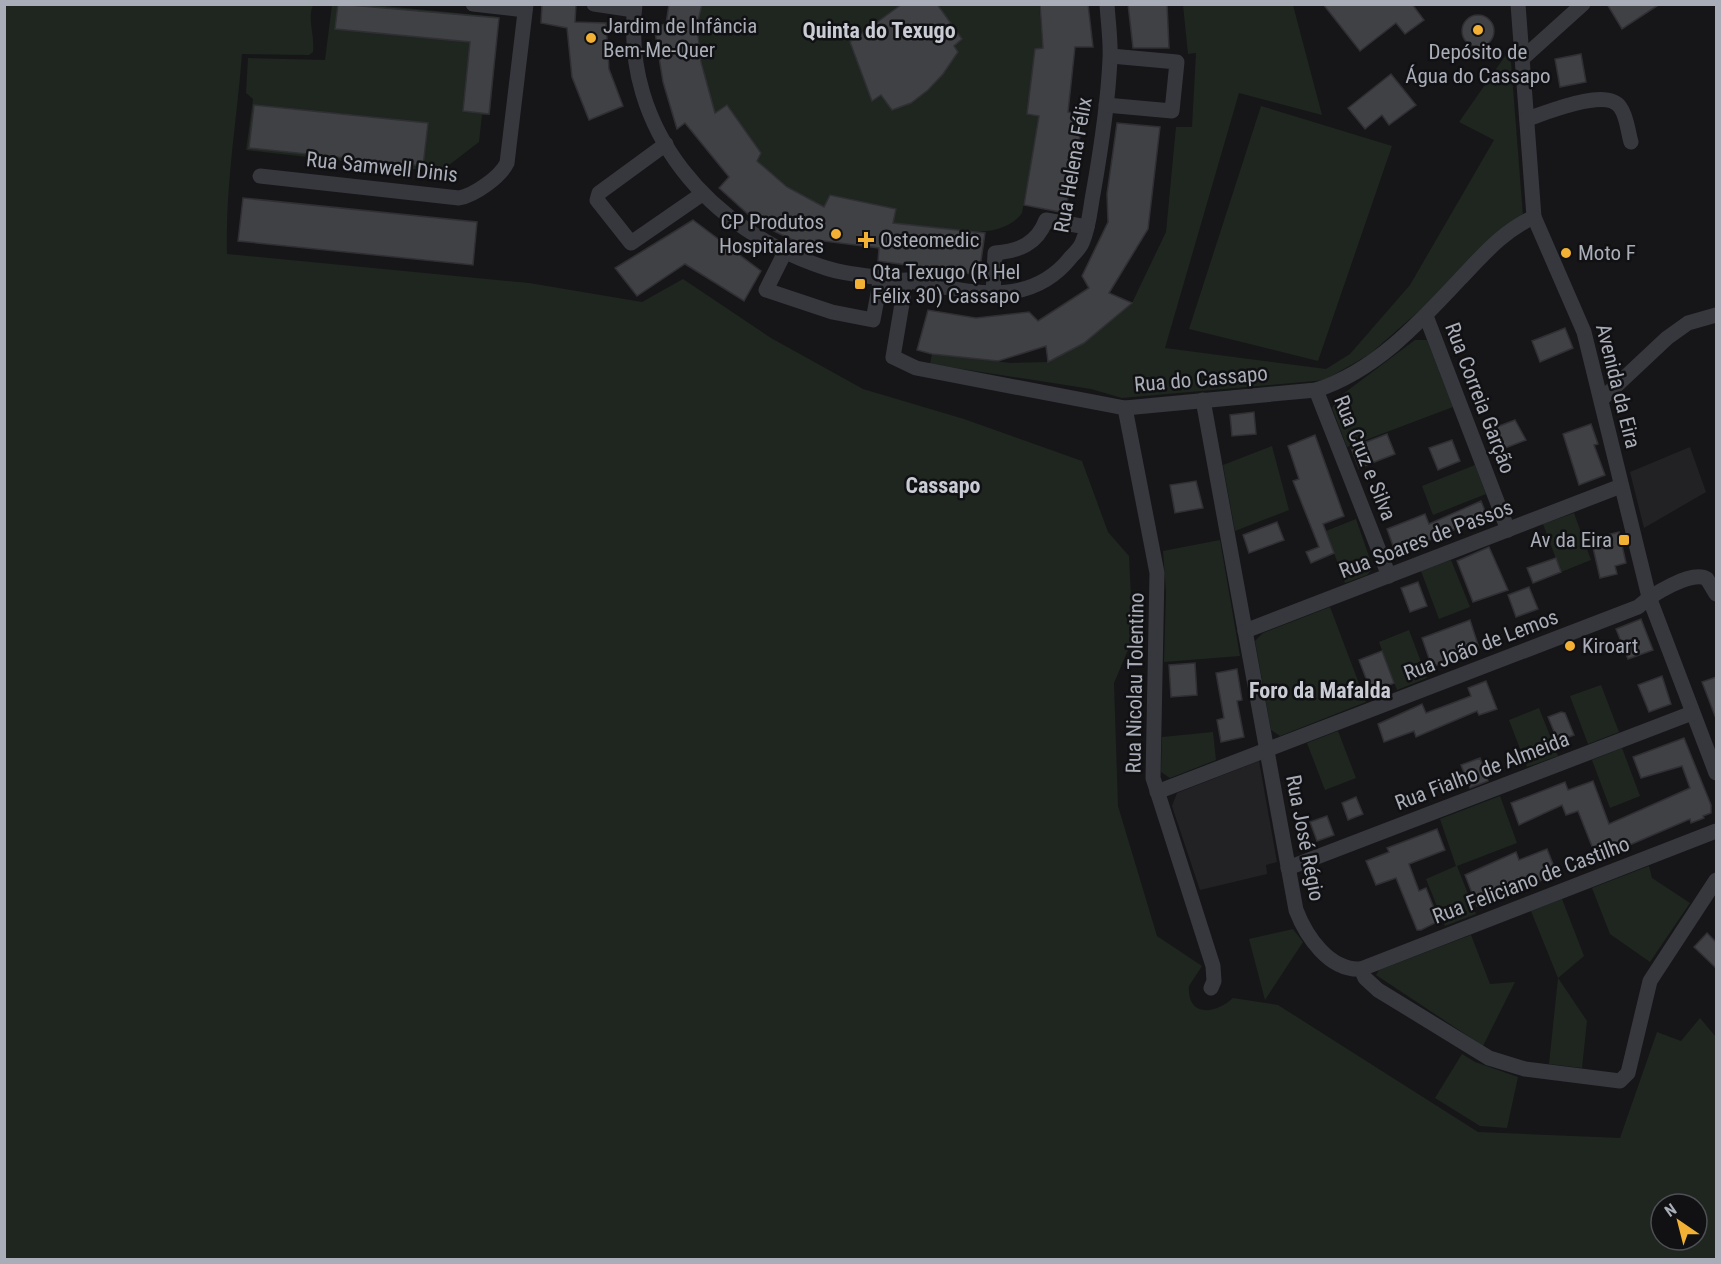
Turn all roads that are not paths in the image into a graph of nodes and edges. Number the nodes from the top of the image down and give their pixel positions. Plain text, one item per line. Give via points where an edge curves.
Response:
1 (473, 4) edge
2 (594, 4) edge
3 (1107, 4) edge
4 (1518, 4) edge
5 (1583, 4) edge
6 (526, 7) edge
7 (634, 7) edge
8 (1111, 56) junction
9 (1522, 59) junction
10 (1106, 105) junction
11 (1527, 119) junction
12 (1631, 142) dead end
13 (666, 144) junction
14 (260, 176) dead end
15 (702, 194) junction
16 (1534, 217) junction
17 (1087, 226) junction
18 (785, 252) junction
19 (881, 276) junction
20 (906, 280) junction
21 (993, 295) junction
22 (1716, 315) edge
23 (1426, 316) junction
24 (1316, 390) junction
25 (1602, 399) junction
26 (1203, 400) junction
27 (1125, 408) junction
28 (1621, 486) junction
29 (1508, 530) junction
30 (1389, 576) junction
31 (1716, 594) edge
32 (1649, 597) junction
33 (1245, 631) junction
34 (1692, 713) junction
35 (1267, 749) junction
36 (1716, 773) edge
37 (1157, 792) junction
38 (1716, 831) edge
39 (1288, 868) junction
40 (1716, 880) edge
41 (1361, 969) junction
42 (1211, 988) dead end

1 - 6 street
2 - 7 street
3 - 8 street, Rua Helena Félix
4 - 9 street, Avenida da Eira
5 - 9 street
6 - 14 street, Rua Samwell Dinis via 507,163 502,172 469,195 459,198
7 - 13 street, Rua Helena Félix via 636,72 651,120
8 - 10 street, Rua Helena Félix
8 - 10 street via 1177,62 1172,111
9 - 11 street, Avenida da Eira
10 - 17 street, Rua Helena Félix
11 - 12 street via 1563,106 1609,100 1622,110
11 - 16 street, Avenida da Eira
13 - 15 street, Rua Helena Félix
13 - 15 street via 598,193 597,200 631,243
15 - 18 street, Rua Helena Félix via 732,222
16 - 23 street, Rua do Cassapo via 1505,233
16 - 25 street, Avenida da Eira via 1577,314
17 - 21 street, Rua Helena Félix via 1082,243 1052,276 1021,290
17 - 21 street via 1046,220 1042,231 1024,248 995,252
18 - 19 street, Rua Helena Félix via 827,268
18 - 19 street via 766,290 832,312 873,320
19 - 20 street, Rua Helena Félix
20 - 21 street, Rua Helena Félix
20 - 27 street, Rua do Cassapo via 893,357 916,368
22 - 25 street via 1688,323 1666,338
23 - 24 street, Rua do Cassapo via 1372,362
23 - 29 street, Rua Correia Garção
24 - 26 street, Rua do Cassapo
24 - 30 street, Rua Cruz e Silva
25 - 28 street, Avenida da Eira
26 - 27 street, Rua do Cassapo
26 - 33 street, Rua José Régio
27 - 37 street, Rua Nicolau Tolentino via 1157,573 1151,752
28 - 29 street, Rua Soares de Passos
28 - 32 street, Avenida da Eira
29 - 30 street, Rua Soares de Passos
30 - 33 street, Rua Soares de Passos
31 - 32 street, Rua João de Lemos via 1707,579 1698,575
32 - 34 street, Avenida da Eira
32 - 35 street, Rua João de Lemos via 1638,607
33 - 35 street, Rua José Régio
34 - 36 street, Avenida da Eira
34 - 39 street, Rua Fialho de Almeida
35 - 37 street, Rua João de Lemos
35 - 39 street, Rua José Régio
37 - 42 street, Rua Nicolau Tolentino via 1214,966
38 - 41 street, Rua Feliciano de Castilho
39 - 41 street, Rua José Régio via 1296,910 1306,931 1329,958 1347,968
40 - 41 street via 1656,969 1646,994 1628,1072 1615,1082 1525,1069 1489,1058 1378,990

